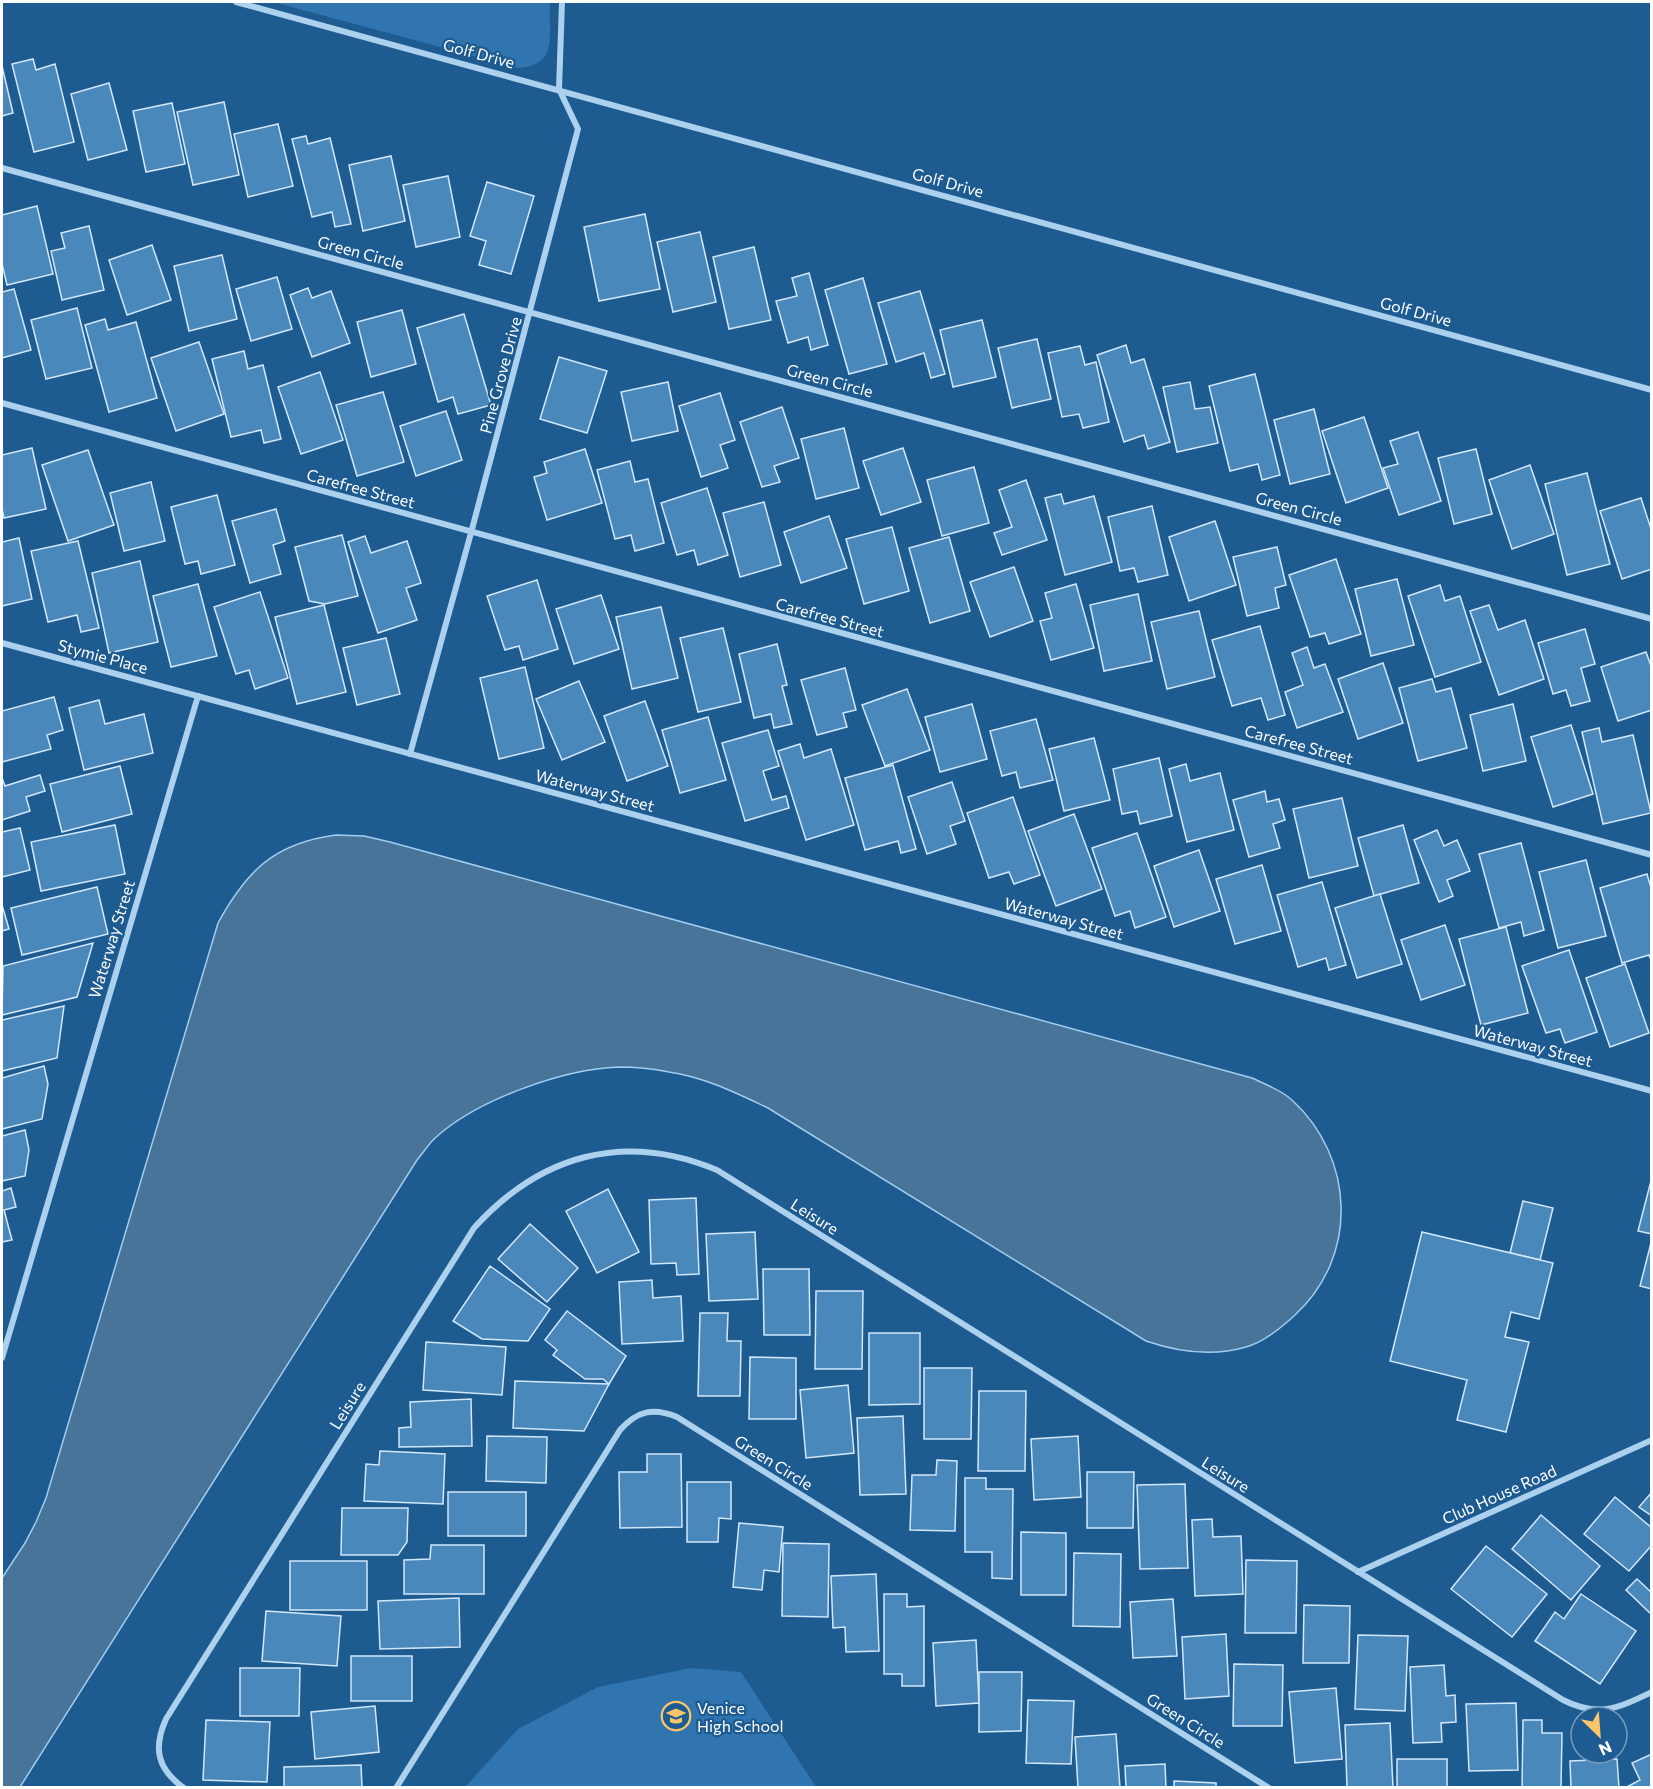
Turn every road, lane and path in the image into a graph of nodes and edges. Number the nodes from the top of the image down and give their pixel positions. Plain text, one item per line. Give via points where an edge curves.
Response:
1 (236, 2) edge
2 (562, 2) edge
3 (559, 89) junction
4 (2, 168) edge
5 (531, 312) junction
6 (1652, 390) edge
7 (2, 403) edge
8 (471, 533) junction
9 (1652, 619) edge
10 (2, 643) edge
11 (198, 696) junction
12 (410, 754) junction
13 (1652, 855) edge
14 (1652, 1091) edge
15 (2, 1358) edge
16 (1652, 1440) edge
17 (1358, 1572) junction
18 (1652, 1692) edge
19 (184, 1788) edge
20 (396, 1788) edge
21 (1269, 1788) edge

1 - 3 street, Golf Drive
2 - 3 street, Pine Grove Drive
3 - 5 street, Pine Grove Drive via 578,129
3 - 6 street, Golf Drive
4 - 5 street, Green Circle
5 - 8 street, Pine Grove Drive
5 - 9 street, Green Circle
7 - 8 street, Carefree Street
8 - 12 street, Pine Grove Drive
8 - 13 street, Carefree Street
10 - 11 street, Stymie Place
11 - 12 street, Waterway Street
11 - 15 street, Waterway Street
12 - 14 street, Waterway Street
16 - 17 street, Club House Road
17 - 18 street, Leisure via 1579,1708 1607,1710
17 - 19 street, Leisure via 717,1170 669,1155 612,1152 551,1169 520,1186 474,1228 166,1719 158,1747 164,1768
20 - 21 street, Green Circle via 620,1430 630,1419 647,1412 664,1412

